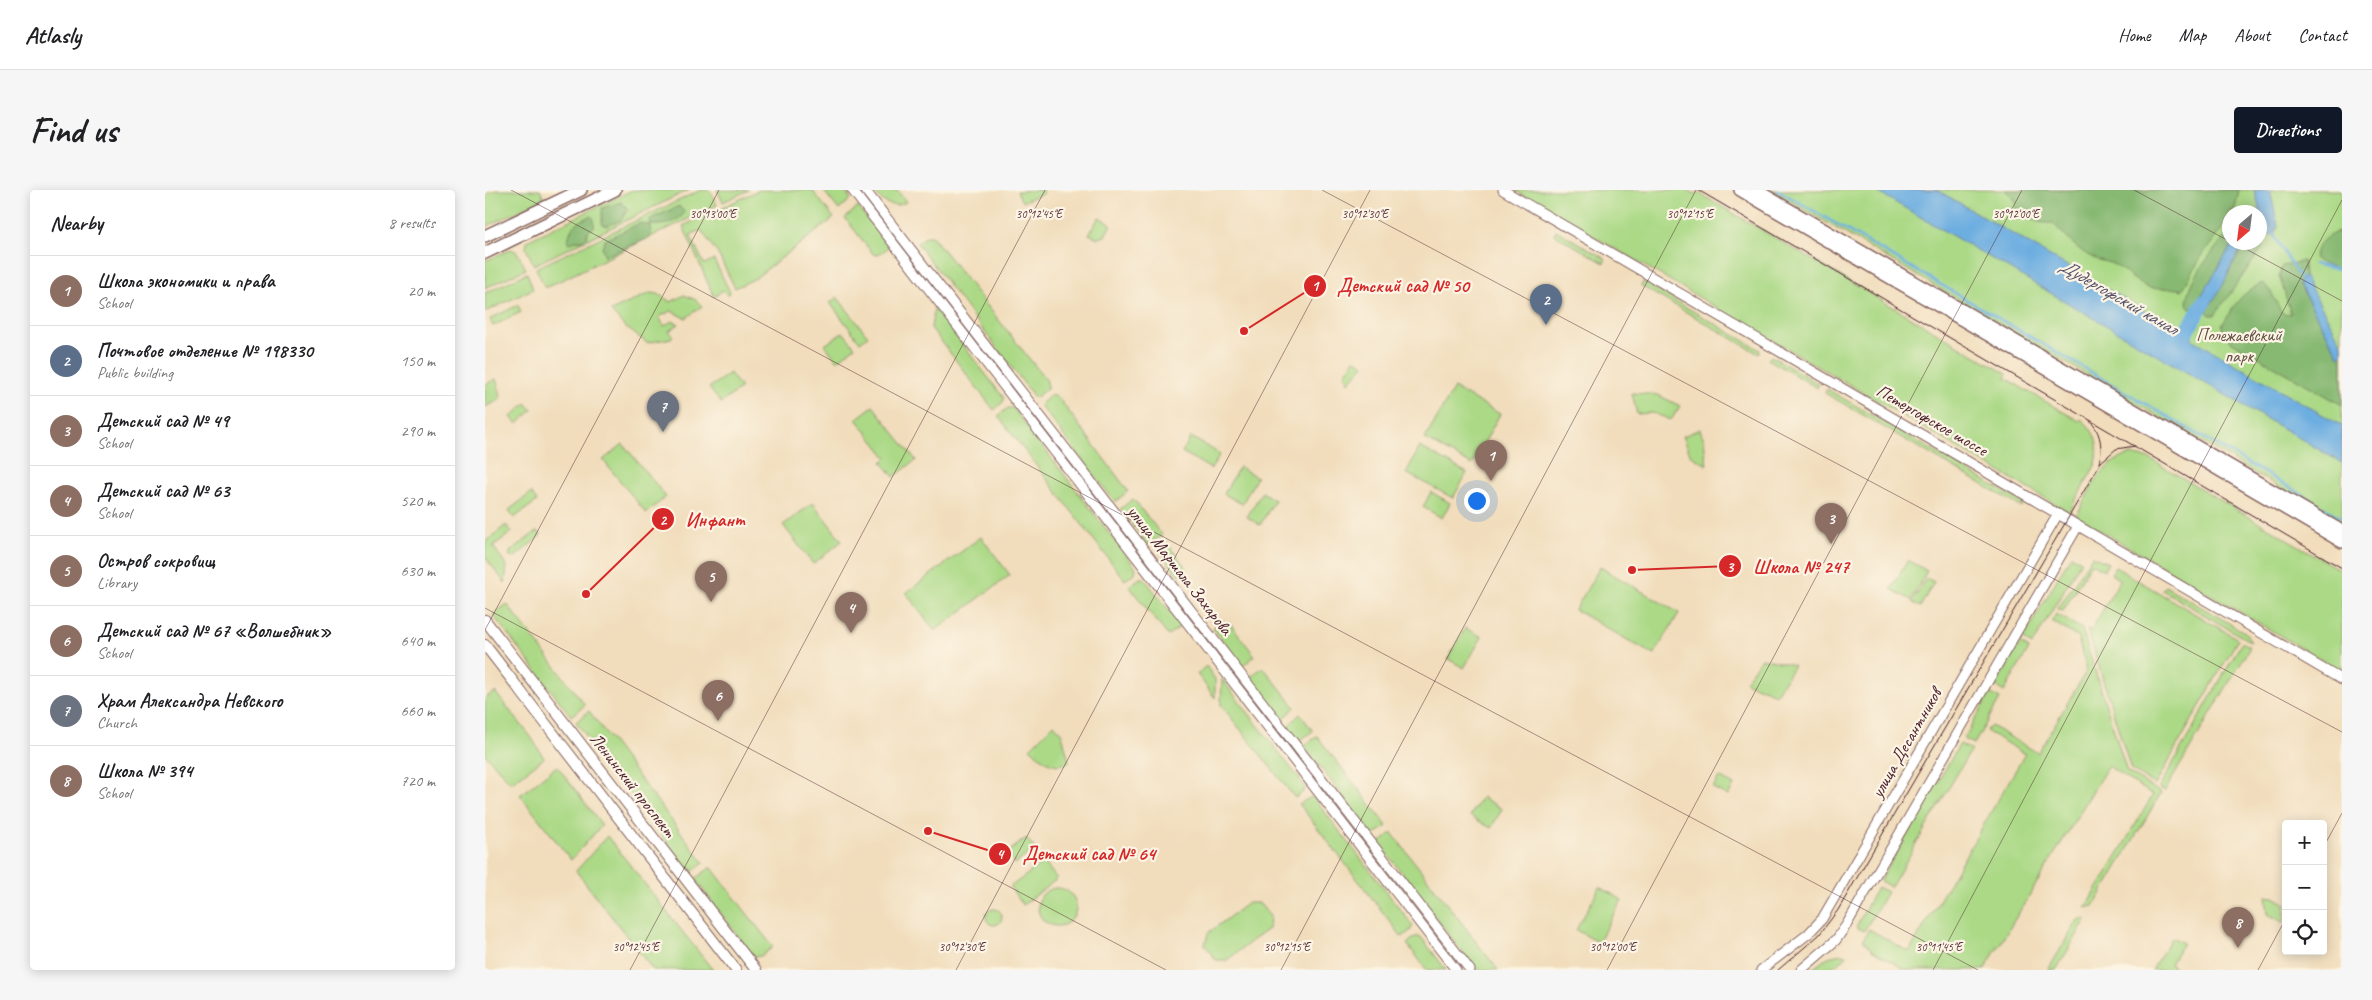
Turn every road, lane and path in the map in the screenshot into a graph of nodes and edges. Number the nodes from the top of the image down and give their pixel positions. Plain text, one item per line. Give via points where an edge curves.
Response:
1 (581, 190) edge
2 (615, 190) edge
3 (852, 190) edge
4 (865, 190) edge
5 (1503, 190) edge
6 (1739, 190) edge
7 (1756, 190) edge
8 (485, 236) edge
9 (485, 253) edge
10 (2058, 514) junction
11 (2078, 526) junction
12 (2342, 531) edge
13 (2342, 542) edge
14 (485, 620) edge
15 (485, 646) edge
16 (2342, 680) edge
17 (736, 970) edge
18 (756, 970) edge
19 (1456, 970) edge
20 (1470, 970) edge
21 (1761, 970) edge
22 (1801, 970) edge

1 - 8 main road
2 - 9 main road
3 - 19 street, улица Маршала Захарова
4 - 20 street, улица Маршала Захарова
5 - 10 street, Петергофское шоссе
6 - 13 main road
7 - 12 main road
10 - 11 street, Петергофское шоссе
10 - 21 street, улица Десантников via 1822,919 1808,934
11 - 16 street, Петергофское шоссе
11 - 22 street via 1847,924 1836,940
14 - 18 main road, Ленинский проспект
15 - 17 main road, Ленинский проспект

